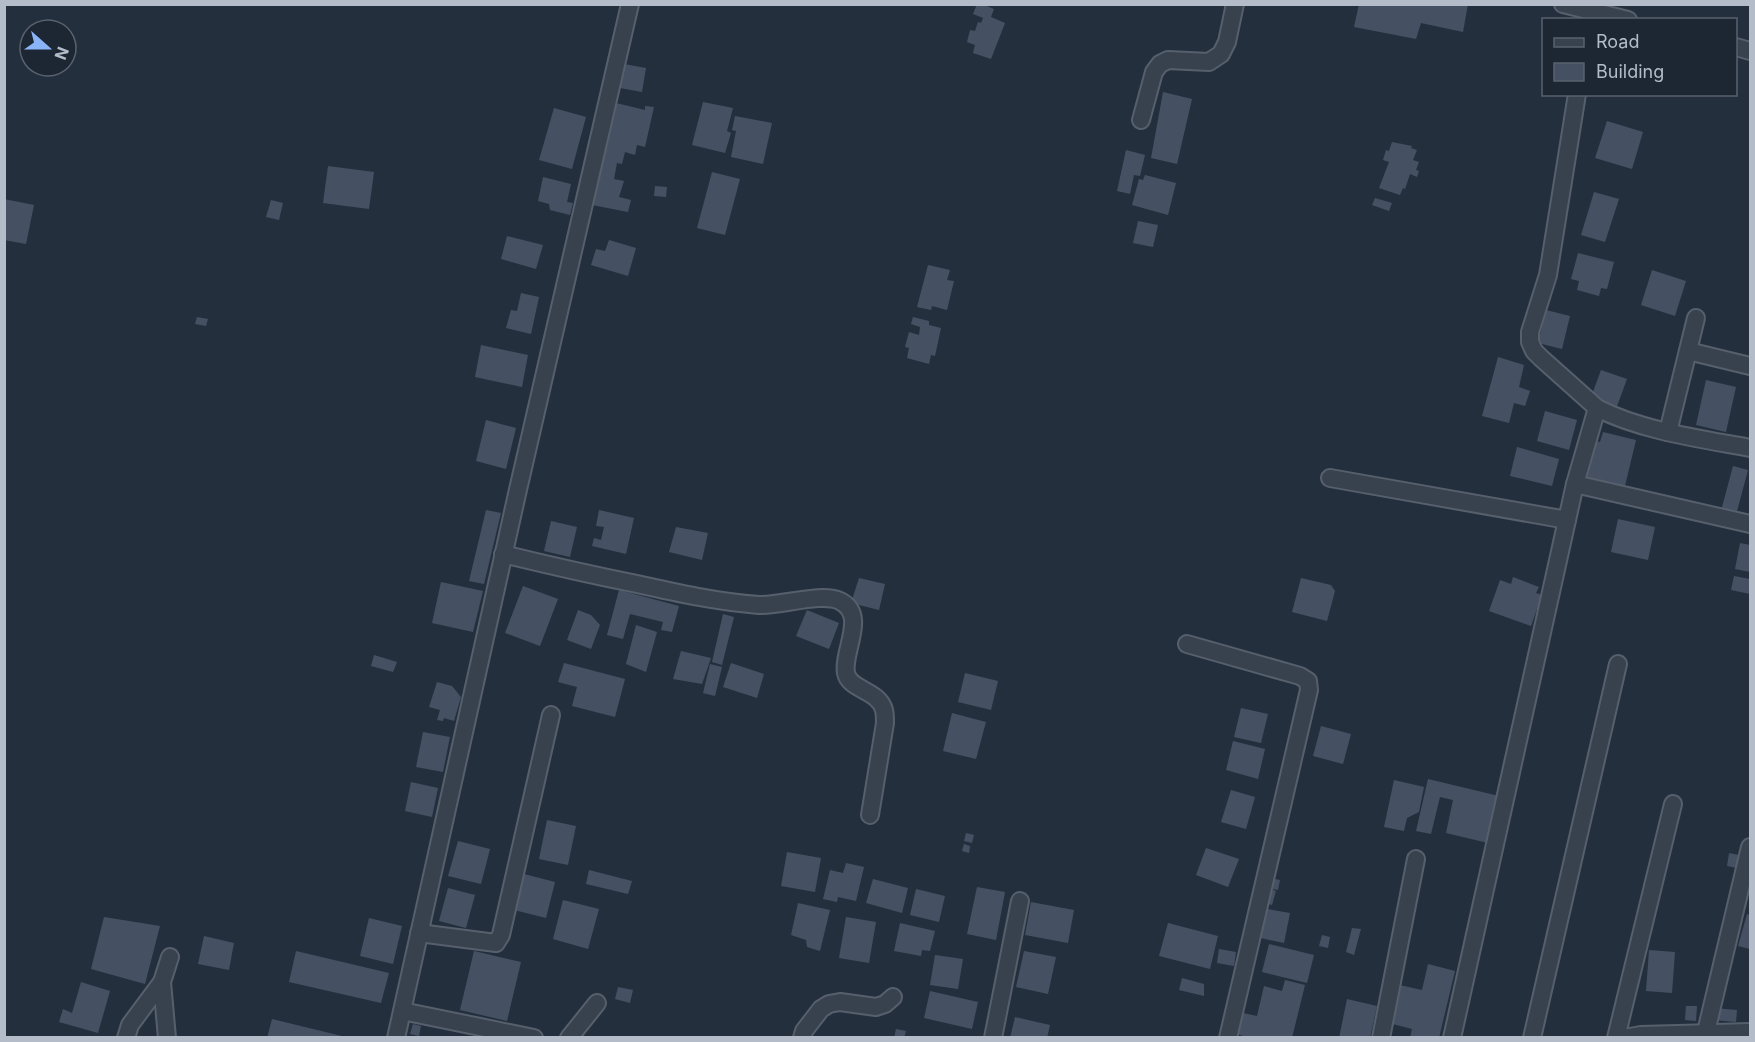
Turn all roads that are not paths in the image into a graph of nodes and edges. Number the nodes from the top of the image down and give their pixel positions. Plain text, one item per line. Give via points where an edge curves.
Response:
1 (630, 4) edge
2 (1235, 4) edge
3 (1563, 4) edge
4 (1584, 14) edge
5 (1613, 18) edge
6 (1577, 96) edge
7 (1141, 120) dead end
8 (1696, 318) dead end
9 (1688, 351) junction
10 (1750, 366) edge
11 (1598, 408) junction
12 (1668, 432) junction
13 (1750, 448) edge
14 (1330, 478) dead end
15 (1575, 484) junction
16 (1567, 520) junction
17 (1750, 524) edge
18 (503, 554) junction
19 (1187, 644) dead end
20 (1618, 664) dead end
21 (551, 715) dead end
22 (1673, 804) dead end
23 (870, 815) dead end
24 (1750, 847) edge
25 (1416, 860) dead end
26 (1020, 901) dead end
27 (419, 933) junction
28 (170, 957) dead end
29 (162, 982) junction
30 (893, 997) dead end
31 (597, 1003) dead end
32 (402, 1011) junction
33 (1706, 1032) junction
34 (1750, 1032) edge
35 (126, 1038) edge
36 (167, 1038) edge
37 (396, 1038) edge
38 (534, 1038) edge
39 (569, 1038) edge
40 (802, 1038) edge
41 (993, 1038) edge
42 (1228, 1038) edge
43 (1381, 1038) edge
44 (1452, 1038) edge
45 (1532, 1038) edge
46 (1616, 1038) edge
47 (1624, 1038) edge

1 - 18 street
2 - 7 street via 1221,54 1209,62 1160,63
3 - 4 street
4 - 5 street
6 - 11 street via 1548,274 1530,342 1540,358
8 - 9 street
9 - 10 street
9 - 12 street
11 - 12 street
11 - 15 street
12 - 13 street
14 - 16 street
15 - 16 street
15 - 17 street
16 - 44 street
18 - 23 street via 694,597 760,605 826,598 841,602 854,625 846,676 874,695 884,708
18 - 27 street
19 - 42 street via 1300,676 1308,681 1309,690
20 - 45 street
21 - 27 street via 496,943
22 - 46 street
24 - 33 street
25 - 43 street
26 - 41 street
27 - 32 street
28 - 29 street
29 - 35 street via 130,1025
29 - 36 street
30 - 40 street via 876,1007 830,1004 821,1009
31 - 39 street
32 - 37 street
32 - 38 street
33 - 34 street
33 - 47 street

